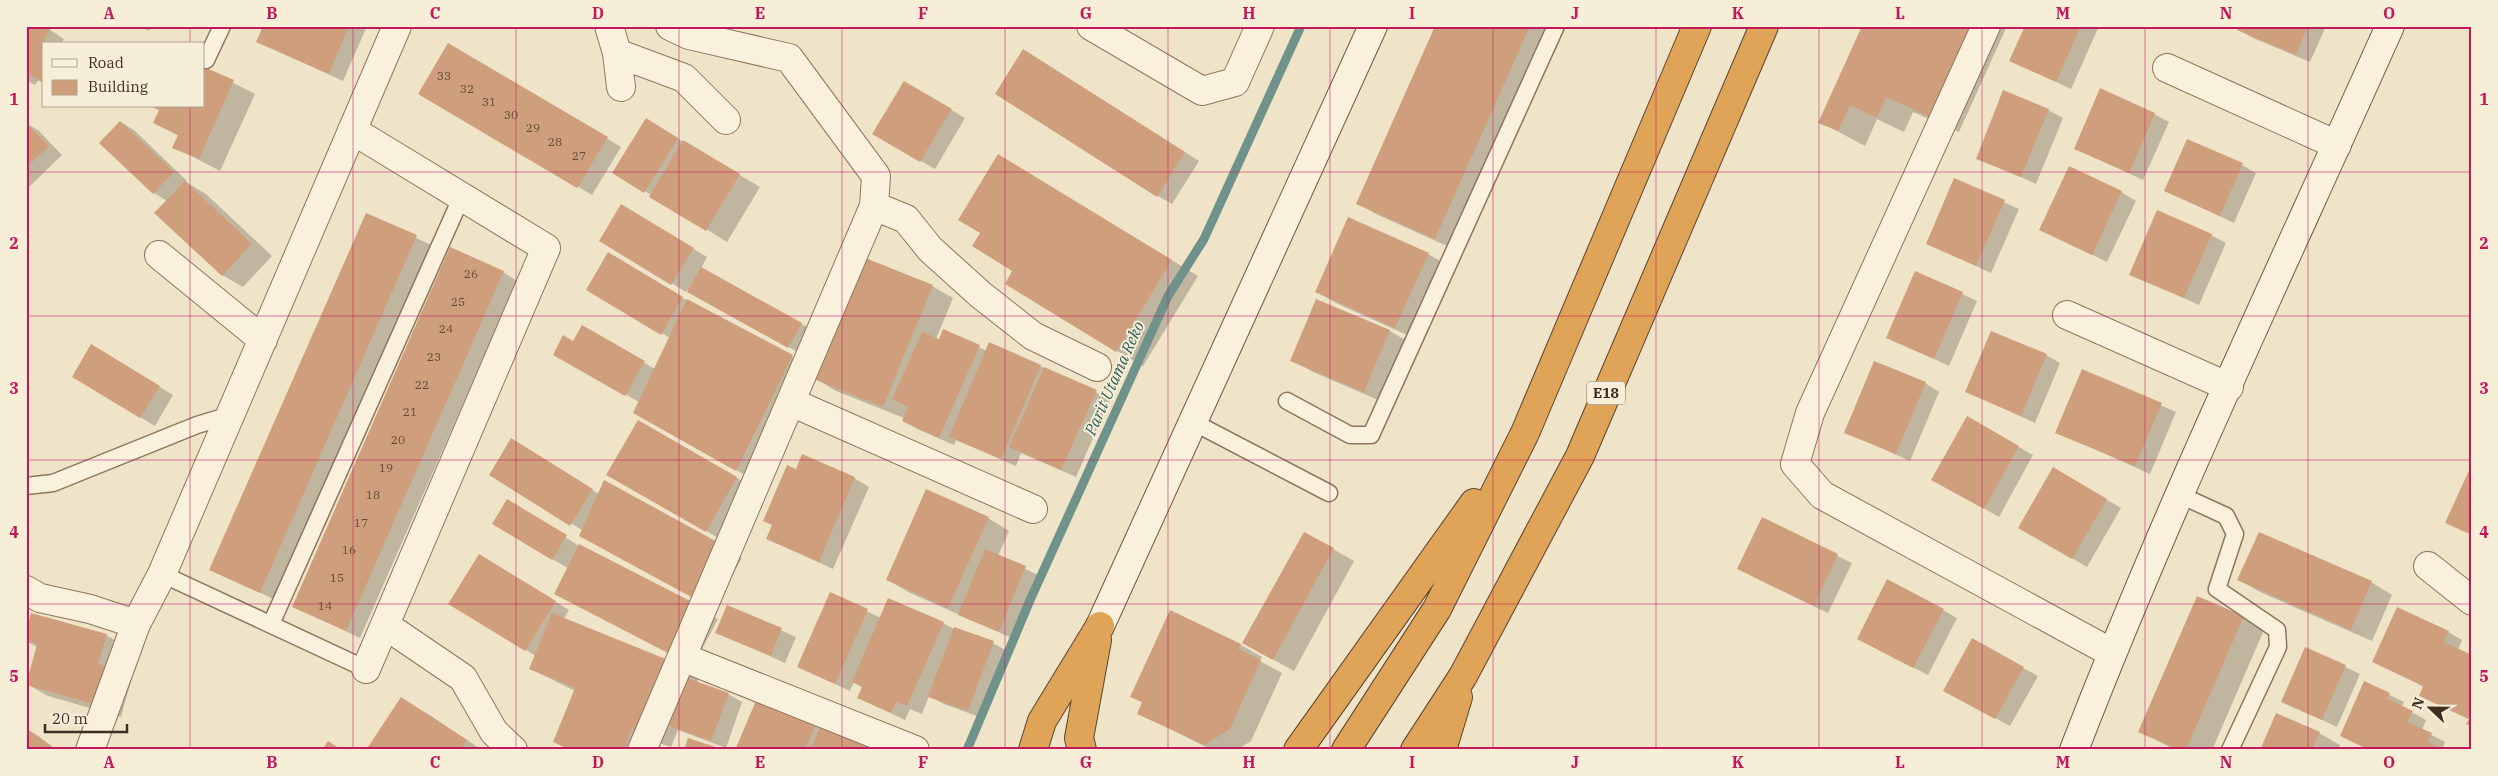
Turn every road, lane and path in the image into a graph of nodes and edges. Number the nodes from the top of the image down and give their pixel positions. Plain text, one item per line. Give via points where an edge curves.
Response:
1 (222, 26) edge
2 (397, 26) edge
3 (609, 26) edge
4 (670, 26) edge
5 (1091, 26) edge
6 (1260, 26) edge
7 (1373, 26) edge
8 (1556, 26) edge
9 (1697, 26) edge
10 (1986, 26) edge
11 (2390, 26) edge
12 (1764, 27) edge
13 (617, 53) junction
14 (206, 60) dead end
15 (2167, 68) dead end
16 (621, 87) dead end
17 (726, 120) dead end
18 (352, 130) junction
19 (2337, 145) junction
20 (462, 196) junction
21 (874, 206) junction
22 (159, 255) dead end
23 (2067, 315) dead end
24 (263, 340) junction
25 (1097, 367) dead end
26 (2229, 387) junction
27 (1287, 401) dead end
28 (791, 402) junction
29 (230, 415) junction
30 (1193, 422) junction
31 (1525, 433) junction
32 (26, 486) edge
33 (1329, 493) dead end
34 (2180, 495) junction
35 (1033, 509) dead end
36 (2428, 566) dead end
37 (162, 574) junction
38 (26, 590) edge
39 (2472, 601) edge
40 (136, 624) junction
41 (271, 624) junction
42 (385, 625) junction
43 (1100, 626) junction
44 (2112, 653) junction
45 (682, 657) junction
46 (366, 669) joint
47 (1463, 676) junction
48 (90, 750) edge
49 (514, 750) edge
50 (642, 750) edge
51 (915, 750) edge
52 (1033, 750) edge
53 (1082, 750) edge
54 (1298, 750) edge
55 (1346, 750) edge
56 (1415, 750) edge
57 (1442, 750) edge
58 (2074, 750) edge
59 (2230, 750) edge

1 - 14 lane
2 - 18 street
3 - 13 street
4 - 21 street via 688,35 789,58 876,176
5 - 6 street via 1202,91 1236,82
7 - 30 street
8 - 27 lane via 1371,435 1350,435
9 - 31 highway
10 - 44 street via 1810,413 1795,464 1822,495
11 - 19 street
12 - 47 highway, E18 via 1580,456
13 - 16 street
13 - 17 street via 684,78
15 - 19 street
18 - 20 street
18 - 24 street
19 - 26 street
20 - 41 lane
20 - 42 street via 546,248
21 - 25 street via 906,219 930,249 1033,336
21 - 28 street
22 - 24 street
23 - 26 street
24 - 29 street
26 - 34 street
28 - 35 street
28 - 45 street
29 - 32 lane via 197,424 53,484
29 - 37 street
30 - 33 lane
30 - 43 street
31 - 54 highway
31 - 55 highway via 1436,609
34 - 44 street
34 - 59 lane via 2226,516 2236,534 2217,589 2277,630 2278,647
36 - 39 street
37 - 40 street
37 - 41 lane
38 - 40 street via 40,598
40 - 48 street
41 - 46 lane
42 - 46 street
42 - 49 street via 463,678 494,732
43 - 52 highway via 1042,721
43 - 53 highway via 1079,738
44 - 58 street
45 - 50 street
45 - 51 street
47 - 56 highway, E18
47 - 57 highway

